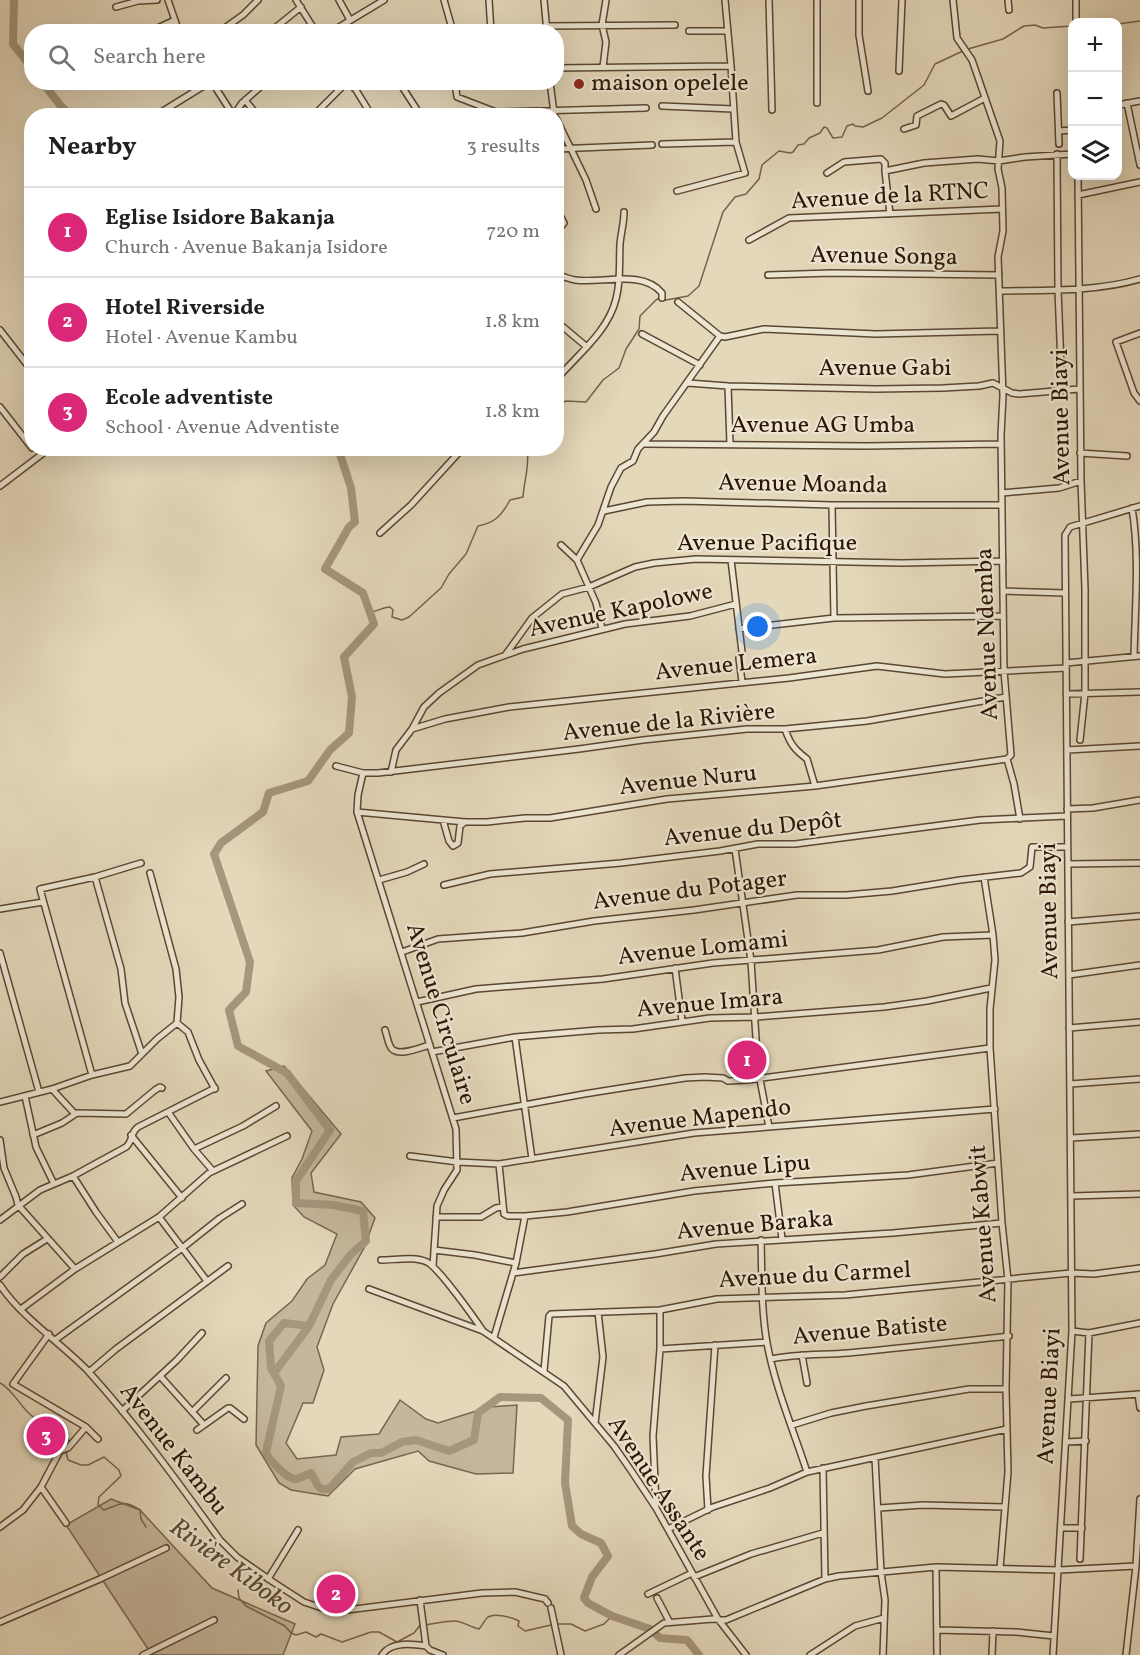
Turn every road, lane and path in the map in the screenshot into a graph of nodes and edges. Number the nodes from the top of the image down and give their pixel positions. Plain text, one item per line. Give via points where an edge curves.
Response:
1 (157, 0) edge
2 (168, 0) edge
3 (258, 0) edge
4 (296, 0) edge
5 (339, 0) edge
6 (444, 0) edge
7 (489, 0) edge
8 (544, 0) edge
9 (606, 0) edge
10 (725, 0) edge
11 (769, 0) edge
12 (817, 0) edge
13 (859, 0) edge
14 (902, 0) edge
15 (953, 0) edge
16 (1008, 0) edge
17 (1076, 0) edge
18 (380, 1) edge
19 (116, 7) dead end
20 (301, 7) junction
21 (1009, 10) dead end
22 (1076, 18) edge
23 (175, 20) junction
24 (350, 20) junction
25 (166, 24) edge
26 (177, 24) edge
27 (230, 24) edge
28 (280, 24) edge
29 (311, 24) edge
30 (344, 24) edge
31 (451, 24) edge
32 (490, 24) edge
33 (546, 24) edge
34 (602, 25) junction
35 (675, 25) dead end
36 (564, 28) edge
37 (728, 31) junction
38 (689, 32) dead end
39 (731, 66) junction
40 (603, 67) junction
41 (564, 68) edge
42 (899, 71) dead end
43 (198, 90) edge
44 (216, 90) edge
45 (257, 90) edge
46 (344, 90) edge
47 (355, 90) edge
48 (404, 90) edge
49 (456, 90) edge
50 (551, 90) edge
51 (868, 91) dead end
52 (1057, 93) dead end
53 (985, 98) junction
54 (245, 100) junction
55 (1140, 100) edge
56 (818, 103) dead end
57 (1127, 104) junction
58 (1122, 105) edge
59 (662, 106) dead end
60 (168, 108) edge
61 (228, 108) edge
62 (239, 108) edge
63 (252, 108) edge
64 (322, 108) edge
65 (367, 108) edge
66 (416, 108) edge
67 (482, 108) edge
68 (554, 108) edge
69 (646, 108) dead end
70 (733, 109) junction
71 (772, 110) dead end
72 (564, 114) edge
73 (904, 129) dead end
74 (1068, 130) edge
75 (1059, 131) junction
76 (564, 134) edge
77 (736, 142) junction
78 (662, 144) dead end
79 (1059, 144) dead end
80 (652, 145) dead end
81 (564, 149) edge
82 (571, 149) junction
83 (1057, 154) junction
84 (1068, 154) edge
85 (999, 161) junction
86 (1140, 165) edge
87 (885, 171) junction
88 (827, 173) dead end
89 (1078, 180) edge
90 (1140, 182) edge
91 (677, 191) dead end
92 (1078, 195) junction
93 (1002, 208) junction
94 (596, 209) dead end
95 (624, 212) dead end
96 (890, 214) junction
97 (749, 240) dead end
98 (768, 275) dead end
99 (999, 275) junction
100 (564, 277) edge
101 (1140, 279) edge
102 (620, 280) junction
103 (1058, 290) junction
104 (1078, 290) junction
105 (999, 291) junction
106 (662, 298) dead end
107 (678, 302) dead end
108 (564, 328) edge
109 (0, 330) edge
110 (999, 331) junction
111 (1140, 333) edge
112 (642, 334) dead end
113 (720, 336) junction
114 (587, 347) junction
115 (24, 361) edge
116 (700, 365) junction
117 (564, 371) edge
118 (688, 383) junction
119 (728, 386) junction
120 (1003, 388) junction
121 (1079, 389) junction
122 (1062, 391) junction
123 (1140, 401) edge
124 (0, 407) edge
125 (24, 438) edge
126 (645, 444) junction
127 (730, 444) junction
128 (1001, 444) junction
129 (1080, 453) junction
130 (456, 456) edge
131 (1127, 456) dead end
132 (38, 457) edge
133 (1081, 482) junction
134 (0, 486) edge
135 (1002, 493) junction
136 (832, 505) junction
137 (1002, 505) junction
138 (1140, 506) edge
139 (1132, 508) junction
140 (604, 511) junction
141 (1082, 523) junction
142 (380, 533) dead end
143 (561, 545) dead end
144 (577, 560) junction
145 (731, 560) junction
146 (831, 561) junction
147 (1003, 561) junction
148 (589, 587) junction
149 (1003, 591) junction
150 (1065, 593) junction
151 (736, 604) junction
152 (1003, 616) junction
153 (834, 618) junction
154 (602, 629) junction
155 (739, 629) junction
156 (506, 654) junction
157 (1137, 656) edge
158 (1084, 662) junction
159 (1066, 666) junction
160 (1004, 671) junction
161 (742, 682) junction
162 (1140, 692) edge
163 (1085, 693) junction
164 (1066, 694) junction
165 (1006, 697) junction
166 (412, 729) junction
167 (784, 729) junction
168 (1080, 740) dead end
169 (1140, 746) edge
170 (1067, 750) junction
171 (1007, 759) junction
172 (336, 766) dead end
173 (391, 772) junction
174 (363, 773) junction
175 (815, 786) junction
176 (1140, 800) edge
177 (357, 812) junction
178 (1067, 813) junction
179 (1020, 819) junction
180 (443, 820) junction
181 (465, 822) junction
182 (1067, 847) junction
183 (735, 849) junction
184 (141, 863) dead end
185 (1140, 863) edge
186 (424, 864) dead end
187 (1068, 864) junction
188 (150, 873) dead end
189 (95, 877) junction
190 (984, 877) junction
191 (379, 880) junction
192 (444, 885) dead end
193 (43, 902) junction
194 (742, 903) junction
195 (0, 909) edge
196 (1140, 916) edge
197 (1068, 922) junction
198 (993, 935) junction
199 (402, 952) junction
200 (0, 953) edge
201 (751, 961) junction
202 (1140, 965) edge
203 (675, 968) junction
204 (1069, 975) junction
205 (991, 988) junction
206 (417, 1002) junction
207 (756, 1017) junction
208 (682, 1021) junction
209 (1140, 1022) edge
210 (177, 1023) junction
211 (1069, 1028) junction
212 (385, 1030) dead end
213 (515, 1037) junction
214 (430, 1045) junction
215 (990, 1048) junction
216 (432, 1052) junction
217 (142, 1054) junction
218 (92, 1075) junction
219 (760, 1078) junction
220 (1140, 1079) edge
221 (1070, 1084) junction
222 (162, 1088) dead end
223 (52, 1089) junction
224 (39, 1092) junction
225 (25, 1096) junction
226 (0, 1102) edge
227 (525, 1104) junction
228 (276, 1106) dead end
229 (995, 1109) junction
230 (168, 1112) junction
231 (74, 1113) junction
232 (453, 1118) junction
233 (769, 1127) junction
234 (1140, 1134) edge
235 (33, 1135) junction
236 (131, 1135) junction
237 (287, 1136) dead end
238 (1071, 1138) junction
239 (0, 1140) edge
240 (194, 1149) junction
241 (410, 1156) dead end
242 (532, 1159) junction
243 (458, 1162) junction
244 (998, 1163) junction
245 (499, 1164) junction
246 (213, 1172) junction
247 (73, 1176) junction
248 (776, 1183) junction
249 (54, 1184) junction
250 (1140, 1194) edge
251 (1071, 1196) junction
252 (182, 1198) junction
253 (242, 1204) dead end
254 (18, 1205) junction
255 (502, 1207) junction
256 (525, 1216) junction
257 (159, 1217) junction
258 (436, 1217) junction
259 (0, 1220) edge
260 (1002, 1222) junction
261 (48, 1239) junction
262 (782, 1239) junction
263 (761, 1240) junction
264 (118, 1242) junction
265 (181, 1249) junction
266 (434, 1250) junction
267 (381, 1260) dead end
268 (516, 1263) junction
269 (228, 1266) dead end
270 (433, 1266) junction
271 (1140, 1268) edge
272 (75, 1269) junction
273 (513, 1273) junction
274 (1071, 1273) junction
275 (0, 1277) edge
276 (1008, 1280) junction
277 (207, 1281) junction
278 (0, 1285) edge
279 (369, 1289) dead end
280 (763, 1298) junction
281 (21, 1309) junction
282 (660, 1310) junction
283 (598, 1312) junction
284 (1140, 1323) edge
285 (483, 1331) junction
286 (1072, 1331) junction
287 (202, 1333) dead end
288 (1089, 1333) junction
289 (49, 1334) junction
290 (1009, 1336) junction
291 (494, 1337) junction
292 (55, 1340) junction
293 (767, 1342) junction
294 (715, 1345) junction
295 (660, 1349) junction
296 (802, 1355) junction
297 (771, 1359) junction
298 (544, 1371) junction
299 (88, 1372) junction
300 (160, 1376) junction
301 (226, 1378) dead end
302 (807, 1383) dead end
303 (1006, 1389) junction
304 (1139, 1394) edge
305 (1069, 1399) junction
306 (1086, 1399) junction
307 (1140, 1408) edge
308 (122, 1411) junction
309 (192, 1412) junction
310 (244, 1419) dead end
311 (595, 1423) junction
312 (204, 1425) junction
313 (792, 1425) junction
314 (86, 1427) junction
315 (1007, 1429) junction
316 (197, 1430) dead end
317 (98, 1439) dead end
318 (1086, 1441) junction
319 (1066, 1442) junction
320 (875, 1458) junction
321 (823, 1468) junction
322 (807, 1472) junction
323 (41, 1487) junction
324 (1140, 1499) edge
325 (1004, 1507) junction
326 (656, 1508) junction
327 (879, 1508) junction
328 (708, 1510) junction
329 (66, 1522) dead end
330 (0, 1527) edge
331 (1061, 1528) junction
332 (1082, 1528) junction
333 (668, 1529) junction
334 (298, 1530) dead end
335 (823, 1533) junction
336 (166, 1548) dead end
337 (1080, 1559) dead end
338 (1136, 1566) junction
339 (936, 1567) junction
340 (1000, 1569) junction
341 (1059, 1570) junction
342 (881, 1572) junction
343 (693, 1575) junction
344 (268, 1579) junction
345 (825, 1579) junction
346 (648, 1594) dead end
347 (657, 1598) dead end
348 (420, 1599) junction
349 (885, 1618) junction
350 (718, 1619) junction
351 (214, 1620) dead end
352 (669, 1621) junction
353 (0, 1622) edge
354 (937, 1630) junction
355 (993, 1631) junction
356 (1054, 1636) junction
357 (426, 1646) junction
358 (143, 1655) edge
359 (382, 1655) edge
360 (442, 1655) edge
361 (561, 1655) edge
362 (619, 1655) edge
363 (746, 1655) edge
364 (810, 1655) edge
365 (883, 1655) edge
366 (937, 1655) edge
367 (992, 1655) edge
368 (1053, 1655) edge
369 (1126, 1655) edge

1 - 19 street
2 - 23 street
3 - 27 street
4 - 20 street
5 - 24 street
6 - 31 street
7 - 32 street
8 - 33 street
9 - 34 street
10 - 37 street
11 - 71 street
12 - 56 street
13 - 51 street via 860,45
14 - 42 street
15 - 53 street, Avenue Ndemba via 957,38 972,60
16 - 21 street
17 - 22 street
18 - 24 street
20 - 28 street
20 - 29 street
23 - 25 street
23 - 26 street
24 - 30 street
34 - 35 street
34 - 36 street
34 - 40 street via 606,42
37 - 38 street
37 - 39 street
39 - 40 street
39 - 70 street
40 - 41 street
43 - 60 street
44 - 61 street
45 - 54 street
46 - 64 street
47 - 65 street
48 - 66 street
49 - 67 street via 457,97
50 - 68 street
52 - 75 street
53 - 73 street via 951,116 941,104 917,116 916,125
53 - 85 street, Avenue Ndemba via 1000,141
54 - 62 street
54 - 63 street
55 - 57 street
57 - 58 street
57 - 86 street
59 - 70 street
69 - 72 street
70 - 77 street
74 - 75 street
75 - 79 street
76 - 82 street
77 - 78 street
77 - 91 street via 744,174
80 - 82 street
81 - 82 street
82 - 94 street
83 - 84 street
83 - 85 street
83 - 103 street
85 - 87 street via 924,163
85 - 93 street, Avenue Ndemba
87 - 88 street via 881,159 844,162
87 - 96 street
89 - 92 street, Avenue Biayi
90 - 92 street
92 - 104 street, Avenue Biayi
93 - 96 street, Avenue de la RTNC
93 - 99 street, Avenue Ndemba
95 - 102 street
96 - 97 street, Avenue de la RTNC via 789,218
98 - 99 street, Avenue Songa
99 - 105 street, Avenue Ndemba
100 - 102 street
101 - 104 street
102 - 106 street via 651,284 661,291
102 - 114 street via 606,321
103 - 104 street
103 - 105 street
103 - 122 street
104 - 121 street, Avenue Biayi
105 - 110 street, Avenue Ndemba
107 - 113 street
108 - 114 street
109 - 115 street
110 - 113 street via 876,334 764,329
110 - 120 street, Avenue Ndemba
111 - 123 street via 1116,342
112 - 116 street
113 - 116 street
114 - 117 street
116 - 118 street
118 - 119 street, Avenue Gabi
118 - 126 street
119 - 120 street, Avenue Gabi via 920,388 993,383
119 - 127 street
120 - 122 street, Avenue Gabi via 1019,394
120 - 128 street, Avenue Ndemba
121 - 122 street, Avenue Gabi
121 - 129 street, Avenue Biayi
124 - 125 street
126 - 127 street, Avenue AG Umba
126 - 140 street via 631,464 621,468
127 - 128 street, Avenue AG Umba
128 - 135 street, Avenue Ndemba
129 - 131 street
129 - 133 street, Avenue Biayi
130 - 142 street
132 - 134 street
133 - 135 street
133 - 141 street, Avenue Biayi
135 - 137 street, Avenue Ndemba
136 - 137 street, Avenue Moanda
136 - 140 street, Avenue Moanda via 684,501 647,502
136 - 146 street
137 - 147 street, Avenue Ndemba
138 - 139 street
139 - 141 street
139 - 157 street via 1137,553
140 - 144 street
141 - 150 street, Avenue Biayi via 1066,532
141 - 158 street
143 - 144 street
144 - 148 street
145 - 146 street, Avenue Pacifique
145 - 148 street, Avenue Pacifique via 654,563
145 - 151 street
146 - 147 street, Avenue Pacifique
146 - 153 street
147 - 149 street, Avenue Ndemba
148 - 154 street
148 - 156 street, Avenue Pacifique via 562,594 542,609
149 - 150 street
149 - 152 street, Avenue Ndemba
150 - 159 street, Avenue Biayi
151 - 154 street, Avenue Kapolowe via 690,616
151 - 155 street
152 - 153 street, Avenue Kapolowe
152 - 160 street, Avenue Ndemba
153 - 155 street, Avenue Kapolowe
154 - 156 street, Avenue Kapolowe
155 - 161 street
156 - 166 street, Avenue Kapolowe via 478,665 439,693 424,707
157 - 158 street, Avenue Lemera
158 - 159 street, Avenue Lemera
158 - 163 street
159 - 160 street, Avenue Lemera
159 - 164 street, Avenue Biayi
160 - 161 street, Avenue Lemera via 945,674 877,666
160 - 165 street, Avenue Ndemba
161 - 166 street, Avenue Lemera via 487,710
162 - 163 street
163 - 164 street
163 - 168 street
164 - 170 street, Avenue Biayi
165 - 167 street, Avenue de la Rivière via 867,721
165 - 171 street, Avenue Ndemba via 1011,755
166 - 173 street, Avenue Kapolowe via 396,750
167 - 173 street, Avenue de la Rivière via 643,740
167 - 175 street via 796,752 807,759
169 - 170 street
170 - 178 street, Avenue Biayi
171 - 175 street, Avenue Nuru
171 - 179 street, Avenue Ndemba
172 - 174 street, Avenue de la Rivière
173 - 174 street, Avenue de la Rivière
174 - 177 street, Avenue Circulaire
175 - 181 street, Avenue Nuru via 668,799 550,818
176 - 178 street, Avenue du Depôt
177 - 180 street
177 - 191 street, Avenue Circulaire
178 - 179 street, Avenue du Depôt
178 - 182 street, Avenue Biayi
179 - 183 street, Avenue du Depôt via 980,820
180 - 181 street, Avenue Nuru
180 - 181 street via 453,846 458,843 460,826
182 - 187 street, Avenue Biayi
182 - 190 street, Avenue du Potager via 1033,846 1032,862 1026,871
183 - 192 street, Avenue du Depôt via 490,874
183 - 194 street
184 - 189 street
185 - 187 street
186 - 191 street
187 - 197 street, Avenue Biayi
188 - 210 street via 176,969
189 - 193 street via 40,889
189 - 217 street via 121,969 125,1003
190 - 194 street, Avenue du Potager via 846,896 797,894
190 - 198 street, Avenue Kabwit
191 - 199 street, Avenue Circulaire
193 - 195 street
193 - 218 street
194 - 199 street, Avenue du Potager via 522,933 438,939
194 - 201 street
196 - 197 street
197 - 204 street, Avenue Biayi
198 - 201 street, Avenue Lomami via 943,937 878,950
198 - 205 street, Avenue Kabwit
199 - 206 street, Avenue Circulaire
200 - 224 street
201 - 203 street, Avenue Lomami
201 - 207 street
202 - 204 street
203 - 206 street, Avenue Lomami via 603,979 477,989
203 - 208 street
204 - 211 street, Avenue Biayi
205 - 207 street, Avenue Imara via 927,1001
205 - 215 street, Avenue Kabwit
206 - 214 street, Avenue Circulaire
207 - 208 street, Avenue Imara
207 - 219 street
208 - 213 street, Avenue Imara via 633,1029
209 - 211 street
210 - 217 street
210 - 230 street via 188,1032 215,1089
211 - 221 street, Avenue Biayi
212 - 214 street via 395,1051
213 - 216 street, Avenue Imara
213 - 227 street
214 - 216 street, Avenue Circulaire
215 - 219 street
215 - 229 street, Avenue Kabwit
216 - 232 street, Avenue Circulaire
217 - 218 street via 130,1066
218 - 223 street
219 - 227 street via 728,1081 694,1077
219 - 233 street
220 - 221 street
221 - 238 street, Avenue Biayi
222 - 231 street via 126,1114
223 - 224 street
223 - 231 street
224 - 225 street
225 - 226 street
225 - 235 street
227 - 232 street
227 - 242 street
228 - 240 street
229 - 233 street, Avenue Mapendo
229 - 244 street, Avenue Kabwit
230 - 236 street via 136,1128
230 - 240 street
231 - 235 street via 62,1123
232 - 243 street, Avenue Circulaire
233 - 242 street, Avenue Mapendo via 694,1133
234 - 238 street
235 - 249 street
236 - 247 street via 126,1147
236 - 252 street
237 - 246 street
238 - 251 street, Avenue Biayi
239 - 254 street via 4,1168
240 - 246 street
241 - 243 street, Avenue Mapendo
242 - 245 street, Avenue Mapendo
243 - 245 street, Avenue Mapendo
243 - 258 street, Avenue Circulaire via 436,1206
244 - 248 street, Avenue Lipu via 908,1175
244 - 260 street, Avenue Kabwit
245 - 255 street
246 - 252 street
247 - 249 street
247 - 264 street
248 - 256 street, Avenue Lipu
248 - 262 street
249 - 254 street
250 - 251 street
251 - 274 street, Avenue Biayi
252 - 257 street
253 - 265 street
254 - 259 street
254 - 261 street
255 - 256 street, Avenue Lipu via 505,1215
255 - 258 street via 481,1217
256 - 268 street
257 - 264 street
257 - 265 street
258 - 266 street, Avenue Circulaire
260 - 262 street, Avenue Baraka
260 - 276 street, Avenue Kabwit
261 - 272 street
261 - 275 street via 23,1254
262 - 263 street, Avenue Baraka
263 - 273 street, Avenue Baraka
263 - 280 street
264 - 272 street
265 - 277 street
265 - 292 street
266 - 268 street
266 - 270 street, Avenue Circulaire
267 - 270 street via 421,1260
268 - 273 street
269 - 277 street
270 - 285 street
271 - 274 street, Avenue du Carmel
272 - 281 street
273 - 291 street
274 - 276 street, Avenue du Carmel
274 - 286 street, Avenue Biayi
276 - 280 street, Avenue du Carmel via 845,1295
276 - 290 street, Avenue Kabwit
277 - 299 street
278 - 281 street, Avenue Kambu
279 - 285 street, Avenue Assante
280 - 282 street, Avenue du Carmel via 711,1300
280 - 293 street
281 - 289 street, Avenue Kambu
282 - 283 street, Avenue du Carmel
282 - 295 street
283 - 298 street, Avenue du Carmel via 549,1315
283 - 311 street via 603,1357
284 - 288 street
285 - 291 street, Avenue Assante
286 - 288 street
286 - 305 street, Avenue Biayi
287 - 300 street
288 - 306 street
289 - 292 street, Avenue Kambu
289 - 314 street via 13,1384
290 - 296 street, Avenue Batiste
290 - 303 street, Avenue Kabwit
291 - 298 street, Avenue Assante
292 - 299 street, Avenue Kambu
293 - 294 street
293 - 297 street
294 - 295 street
294 - 328 street via 706,1476
295 - 326 street via 653,1436
296 - 297 street, Avenue Batiste
296 - 302 street
297 - 313 street
298 - 311 street, Avenue Assante via 564,1386
299 - 308 street, Avenue Kambu
300 - 308 street
300 - 309 street
301 - 309 street
303 - 313 street via 969,1389 866,1406
303 - 315 street, Avenue Kabwit
304 - 306 street
304 - 307 street
305 - 306 street
305 - 319 street, Avenue Biayi
306 - 318 street
308 - 344 street, Avenue Kambu via 225,1546
309 - 312 street
310 - 312 street via 228,1408
311 - 326 street, Avenue Assante
312 - 316 street
313 - 322 street
314 - 317 street
314 - 323 street via 60,1452
315 - 320 street
315 - 325 street, Avenue Kabwit
318 - 319 street
318 - 332 street
319 - 331 street, Avenue Biayi
320 - 321 street
320 - 327 street
321 - 322 street
321 - 335 street
322 - 328 street
323 - 329 street
323 - 330 street via 22,1510
324 - 338 street
325 - 327 street
325 - 340 street, Avenue Kabwit
326 - 333 street, Avenue Assante
327 - 342 street
328 - 333 street
331 - 332 street
331 - 341 street, Avenue Biayi
332 - 337 street
333 - 343 street, Avenue Assante
334 - 344 street
335 - 343 street
335 - 345 street
336 - 353 street
338 - 341 street
338 - 369 street
339 - 340 street
339 - 342 street
339 - 354 street
340 - 341 street
341 - 356 street, Avenue Biayi
342 - 345 street
342 - 349 street
343 - 346 street
343 - 350 street, Avenue Assante
344 - 348 street, Avenue Kambu via 304,1602 325,1609 346,1610
345 - 350 street via 726,1620
347 - 352 street
348 - 357 street
348 - 361 street, Avenue Kambu via 515,1592 545,1599
349 - 364 street via 855,1626
349 - 365 street
350 - 352 street
350 - 363 street
351 - 358 street
352 - 362 street
354 - 355 street
354 - 366 street
355 - 356 street
355 - 367 street
356 - 368 street, Avenue Biayi
357 - 359 street via 408,1644 387,1649
357 - 360 street

